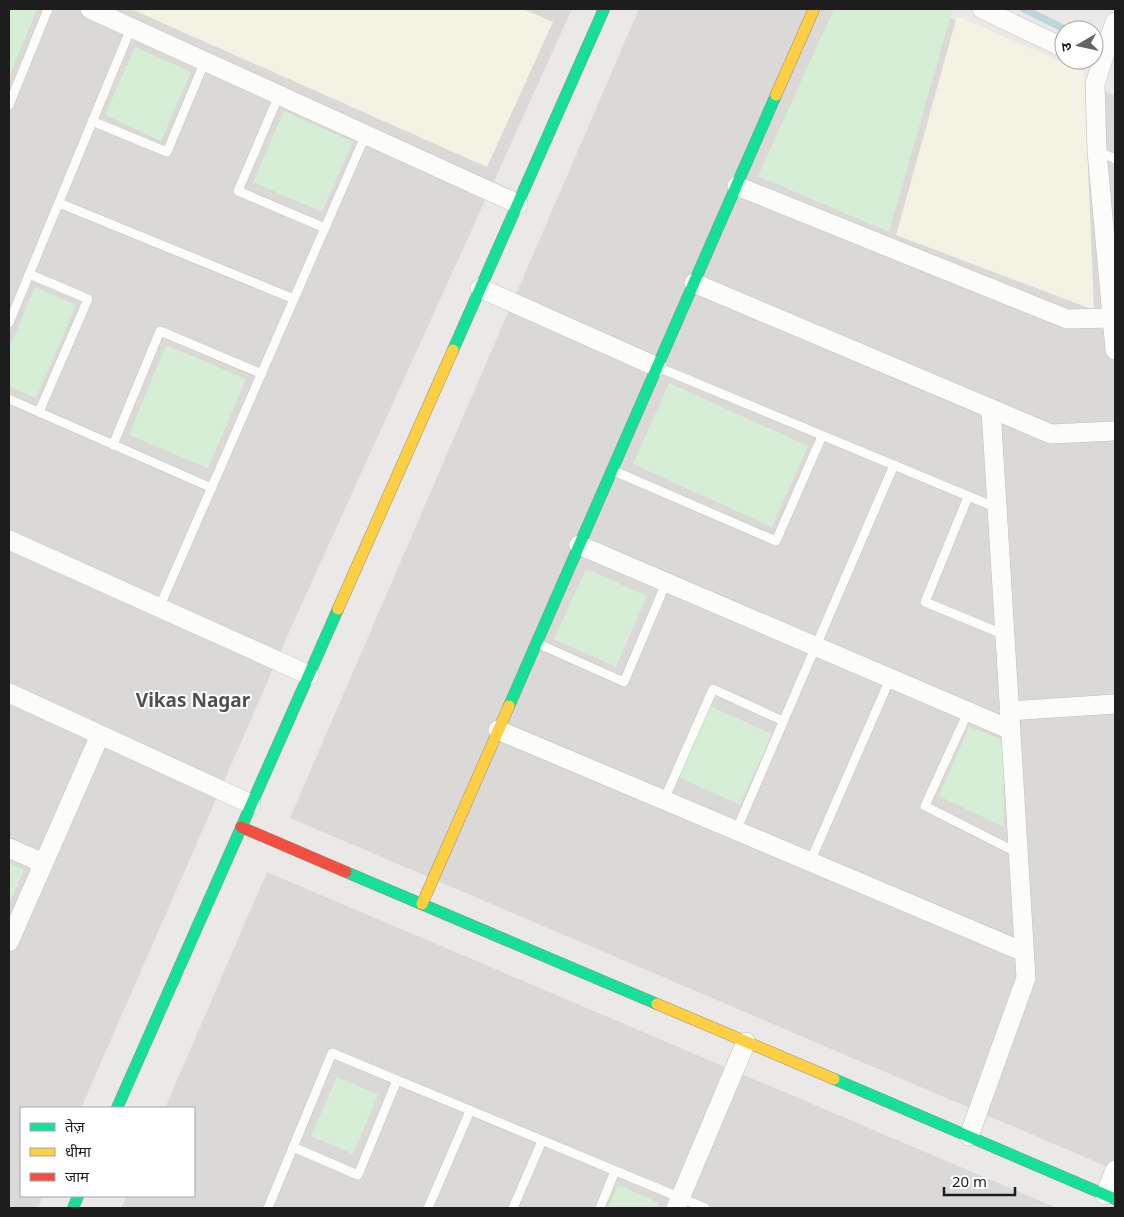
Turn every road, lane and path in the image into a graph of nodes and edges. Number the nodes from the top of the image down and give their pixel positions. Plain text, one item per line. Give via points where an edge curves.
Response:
1 (48, 9) edge
2 (90, 9) edge
3 (604, 9) edge
4 (814, 9) edge
5 (982, 9) edge
6 (131, 28) junction
7 (1113, 30) edge
8 (1054, 43) edge
9 (1104, 58) edge
10 (205, 61) junction
11 (1100, 70) edge
12 (12, 86) edge
13 (279, 95) junction
14 (9, 105) edge
15 (92, 120) junction
16 (366, 134) junction
17 (1097, 151) junction
18 (1115, 159) edge
19 (737, 186) junction
20 (58, 203) junction
21 (518, 204) junction
22 (325, 228) junction
23 (29, 274) junction
24 (694, 284) junction
25 (480, 288) junction
26 (294, 299) junction
27 (1112, 318) junction
28 (9, 323) edge
29 (1115, 350) edge
30 (657, 367) junction
31 (262, 374) junction
32 (9, 399) edge
33 (990, 409) junction
34 (39, 412) junction
35 (1115, 432) edge
36 (822, 436) junction
37 (113, 444) junction
38 (894, 465) junction
39 (612, 470) junction
40 (212, 488) junction
41 (968, 496) junction
42 (997, 508) junction
43 (9, 540) edge
44 (579, 545) junction
45 (666, 582) junction
46 (160, 608) junction
47 (1005, 635) junction
48 (536, 643) junction
49 (816, 647) junction
50 (309, 675) junction
51 (890, 679) junction
52 (9, 693) edge
53 (1115, 704) edge
54 (1010, 711) junction
55 (968, 712) junction
56 (783, 721) junction
57 (498, 730) junction
58 (1010, 730) junction
59 (100, 735) junction
60 (664, 800) junction
61 (251, 804) junction
62 (242, 827) junction
63 (736, 831) junction
64 (9, 848) edge
65 (1018, 853) junction
66 (810, 862) junction
67 (43, 863) junction
68 (422, 904) junction
69 (9, 942) edge
70 (1024, 952) junction
71 (746, 1042) junction
72 (397, 1080) junction
73 (117, 1107) edge
74 (470, 1110) junction
75 (969, 1136) junction
76 (542, 1141) junction
77 (293, 1148) junction
78 (1115, 1170) edge
79 (615, 1171) junction
80 (1110, 1197) edge
81 (678, 1203) edge
82 (268, 1208) edge
83 (428, 1208) edge
84 (513, 1208) edge
85 (600, 1208) edge
86 (705, 1208) edge

1 - 12 lane
2 - 6 street
3 - 21 street
4 - 19 street
5 - 8 street
6 - 10 street
6 - 15 lane
7 - 9 street
10 - 13 street
10 - 15 lane via 167,152
11 - 17 street via 1095,84
12 - 14 lane
13 - 16 street
13 - 22 lane via 238,191
15 - 20 lane
16 - 21 street
16 - 22 lane
17 - 18 lane
17 - 27 street
19 - 24 street
19 - 27 street via 1067,319
20 - 23 lane
20 - 26 lane
21 - 25 street
22 - 26 lane
23 - 28 lane
23 - 34 lane via 88,299
24 - 30 street
24 - 33 street
25 - 30 street
25 - 50 street
26 - 31 lane
27 - 29 street
30 - 36 lane
30 - 39 street
31 - 37 lane via 160,331
31 - 40 lane
32 - 34 lane
33 - 35 street via 1050,434
33 - 42 street
34 - 37 lane
36 - 38 lane
36 - 39 lane via 776,541
37 - 40 lane
38 - 41 lane
38 - 49 lane
39 - 44 street
40 - 46 lane
41 - 42 lane
41 - 47 lane via 925,602
42 - 47 street
43 - 46 street
44 - 45 street
44 - 48 street
45 - 48 lane via 624,682
45 - 49 street
46 - 50 street
47 - 54 street
48 - 57 street
49 - 51 street
49 - 56 lane
50 - 61 street
51 - 55 street
51 - 66 lane
52 - 59 street
53 - 54 street
54 - 58 street
55 - 58 street
55 - 65 lane via 925,806
56 - 60 lane via 713,689
56 - 63 lane
57 - 60 street
57 - 68 street
58 - 65 street
59 - 61 street
59 - 67 street
60 - 63 street
61 - 62 street
62 - 68 street
62 - 73 street
63 - 66 street
64 - 67 street
65 - 70 street
66 - 70 street
67 - 69 street
68 - 71 street
70 - 75 street via 1026,978
71 - 75 street
71 - 81 street
72 - 74 lane
72 - 77 lane via 332,1053
72 - 77 lane via 358,1175
74 - 76 lane
74 - 83 lane
75 - 80 street
76 - 79 lane
76 - 84 lane
77 - 82 lane
78 - 80 street
79 - 81 lane
79 - 85 lane
81 - 86 lane

